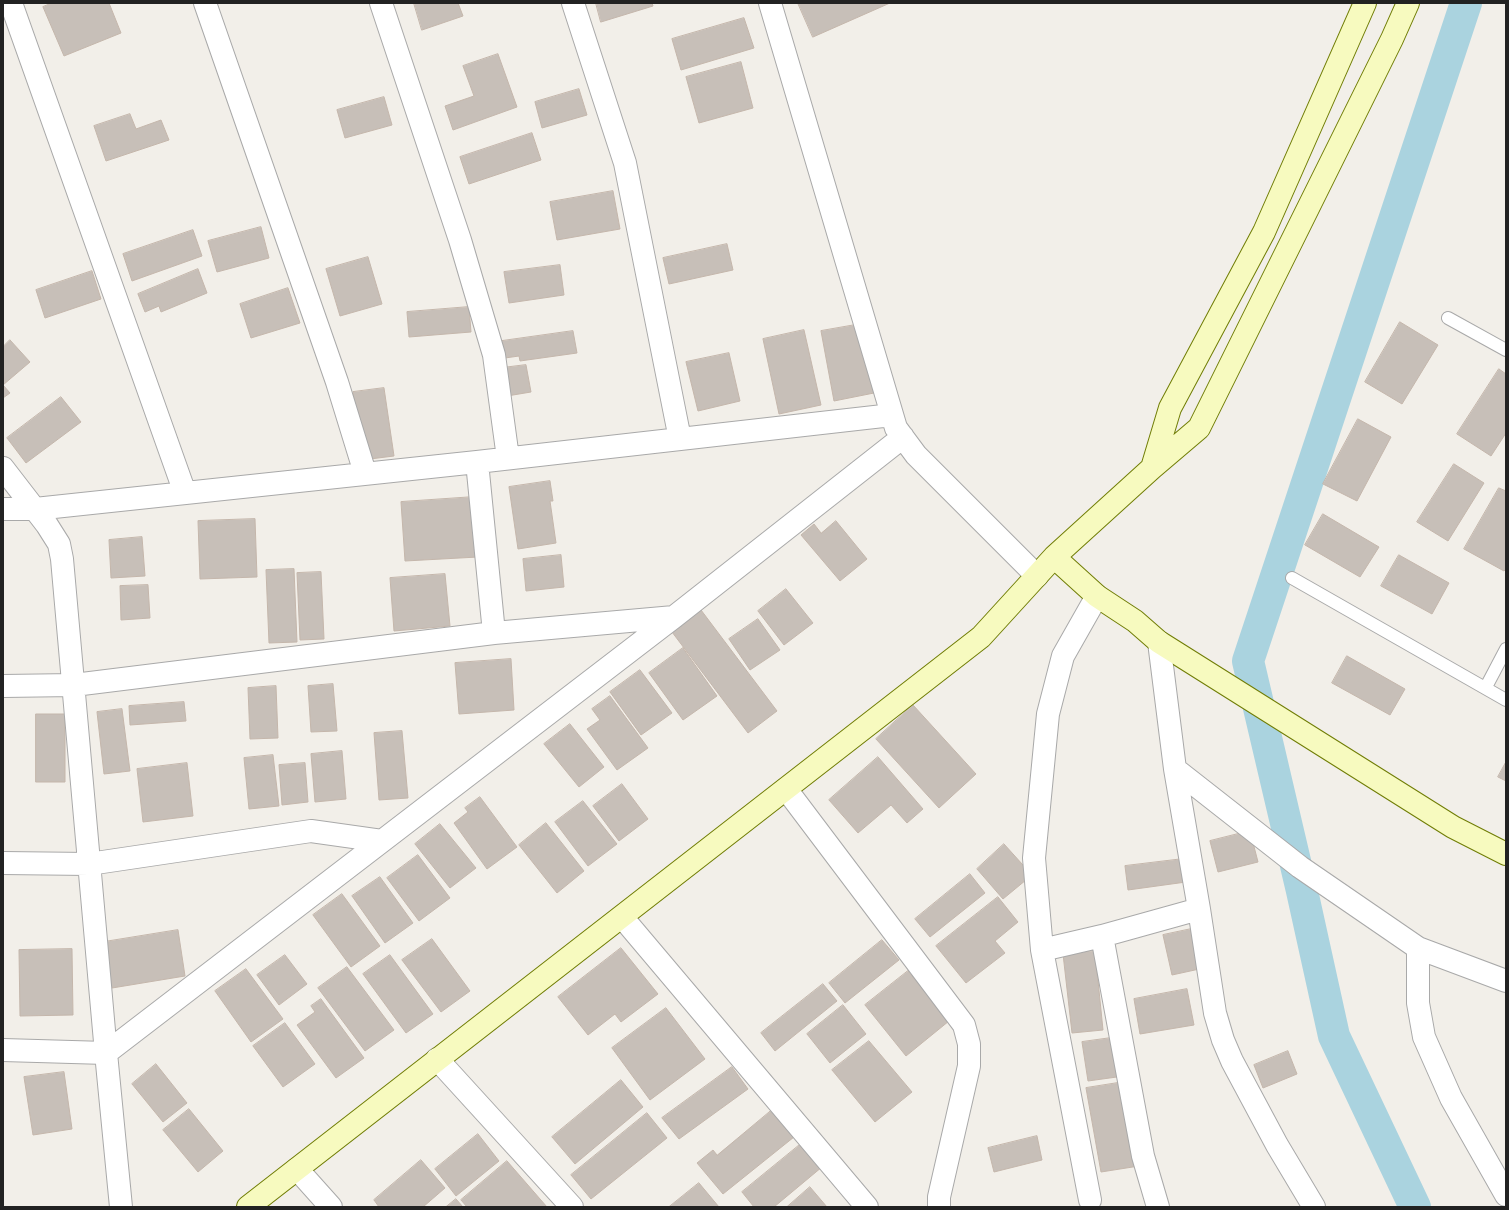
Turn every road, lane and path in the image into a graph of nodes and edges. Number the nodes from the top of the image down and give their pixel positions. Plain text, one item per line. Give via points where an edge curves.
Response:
1 (11, 3) edge
2 (205, 3) edge
3 (381, 3) edge
4 (573, 3) edge
5 (770, 3) edge
6 (1366, 3) edge
7 (1408, 3) edge
8 (1448, 318) dead end
9 (1506, 350) edge
10 (892, 415) junction
11 (903, 437) junction
12 (680, 439) junction
13 (508, 458) junction
14 (477, 462) junction
15 (3, 468) edge
16 (1152, 468) junction
17 (365, 473) junction
18 (185, 493) junction
19 (3, 509) edge
20 (35, 509) junction
21 (1054, 557) junction
22 (1037, 576) junction
23 (1292, 578) dead end
24 (1097, 596) junction
25 (674, 617) junction
26 (494, 633) junction
27 (1158, 642) junction
28 (1506, 649) edge
29 (74, 685) junction
30 (3, 686) edge
31 (1486, 687) junction
32 (1506, 700) edge
33 (1175, 769) junction
34 (786, 789) junction
35 (382, 841) junction
36 (1506, 854) edge
37 (3, 863) edge
38 (89, 864) junction
39 (1200, 909) junction
40 (622, 917) junction
41 (1102, 936) junction
42 (1418, 948) junction
43 (1042, 950) junction
44 (1506, 981) edge
45 (3, 1050) edge
46 (106, 1053) junction
47 (437, 1059) junction
48 (297, 1169) junction
49 (1506, 1195) edge
50 (1090, 1200) dead end
51 (121, 1207) edge
52 (248, 1207) edge
53 (331, 1207) edge
54 (572, 1207) edge
55 (867, 1207) edge
56 (939, 1207) edge
57 (1158, 1207) edge
58 (1314, 1207) edge

1 - 18 street
2 - 17 street via 337,382
3 - 13 street via 460,240 494,355
4 - 12 street via 625,164
5 - 10 street
6 - 16 main road via 1264,232 1170,408
7 - 16 main road via 1199,428
8 - 9 lane
10 - 11 street via 896,428
10 - 12 street
11 - 22 street via 916,455
11 - 25 street
12 - 13 street
13 - 14 street
14 - 17 street
14 - 26 street
15 - 20 street
16 - 21 main road
17 - 18 street
18 - 20 street
19 - 20 street
20 - 29 street via 59,544
21 - 22 main road
21 - 24 main road
22 - 34 main road via 981,637
23 - 31 lane
24 - 27 main road via 1135,621
24 - 43 street via 1063,656 1048,714 1034,858
25 - 26 street
25 - 35 street
26 - 29 street
27 - 33 street
27 - 36 main road via 1453,827
28 - 31 lane
29 - 30 street
29 - 38 street
31 - 32 lane
33 - 39 street
33 - 42 street via 1300,867
34 - 40 main road
34 - 56 street via 964,1025 969,1044 969,1066 939,1197
35 - 38 street via 311,831
35 - 46 street
37 - 38 street
38 - 46 street
39 - 41 street
39 - 58 street via 1215,1014 1223,1040 1277,1145
40 - 47 main road
40 - 55 street
41 - 43 street
41 - 57 street via 1143,1156
42 - 44 street
42 - 49 street via 1418,1004 1424,1037 1451,1098
43 - 50 street
45 - 46 street
46 - 51 street
47 - 48 main road
47 - 54 street
48 - 52 main road
48 - 53 street

